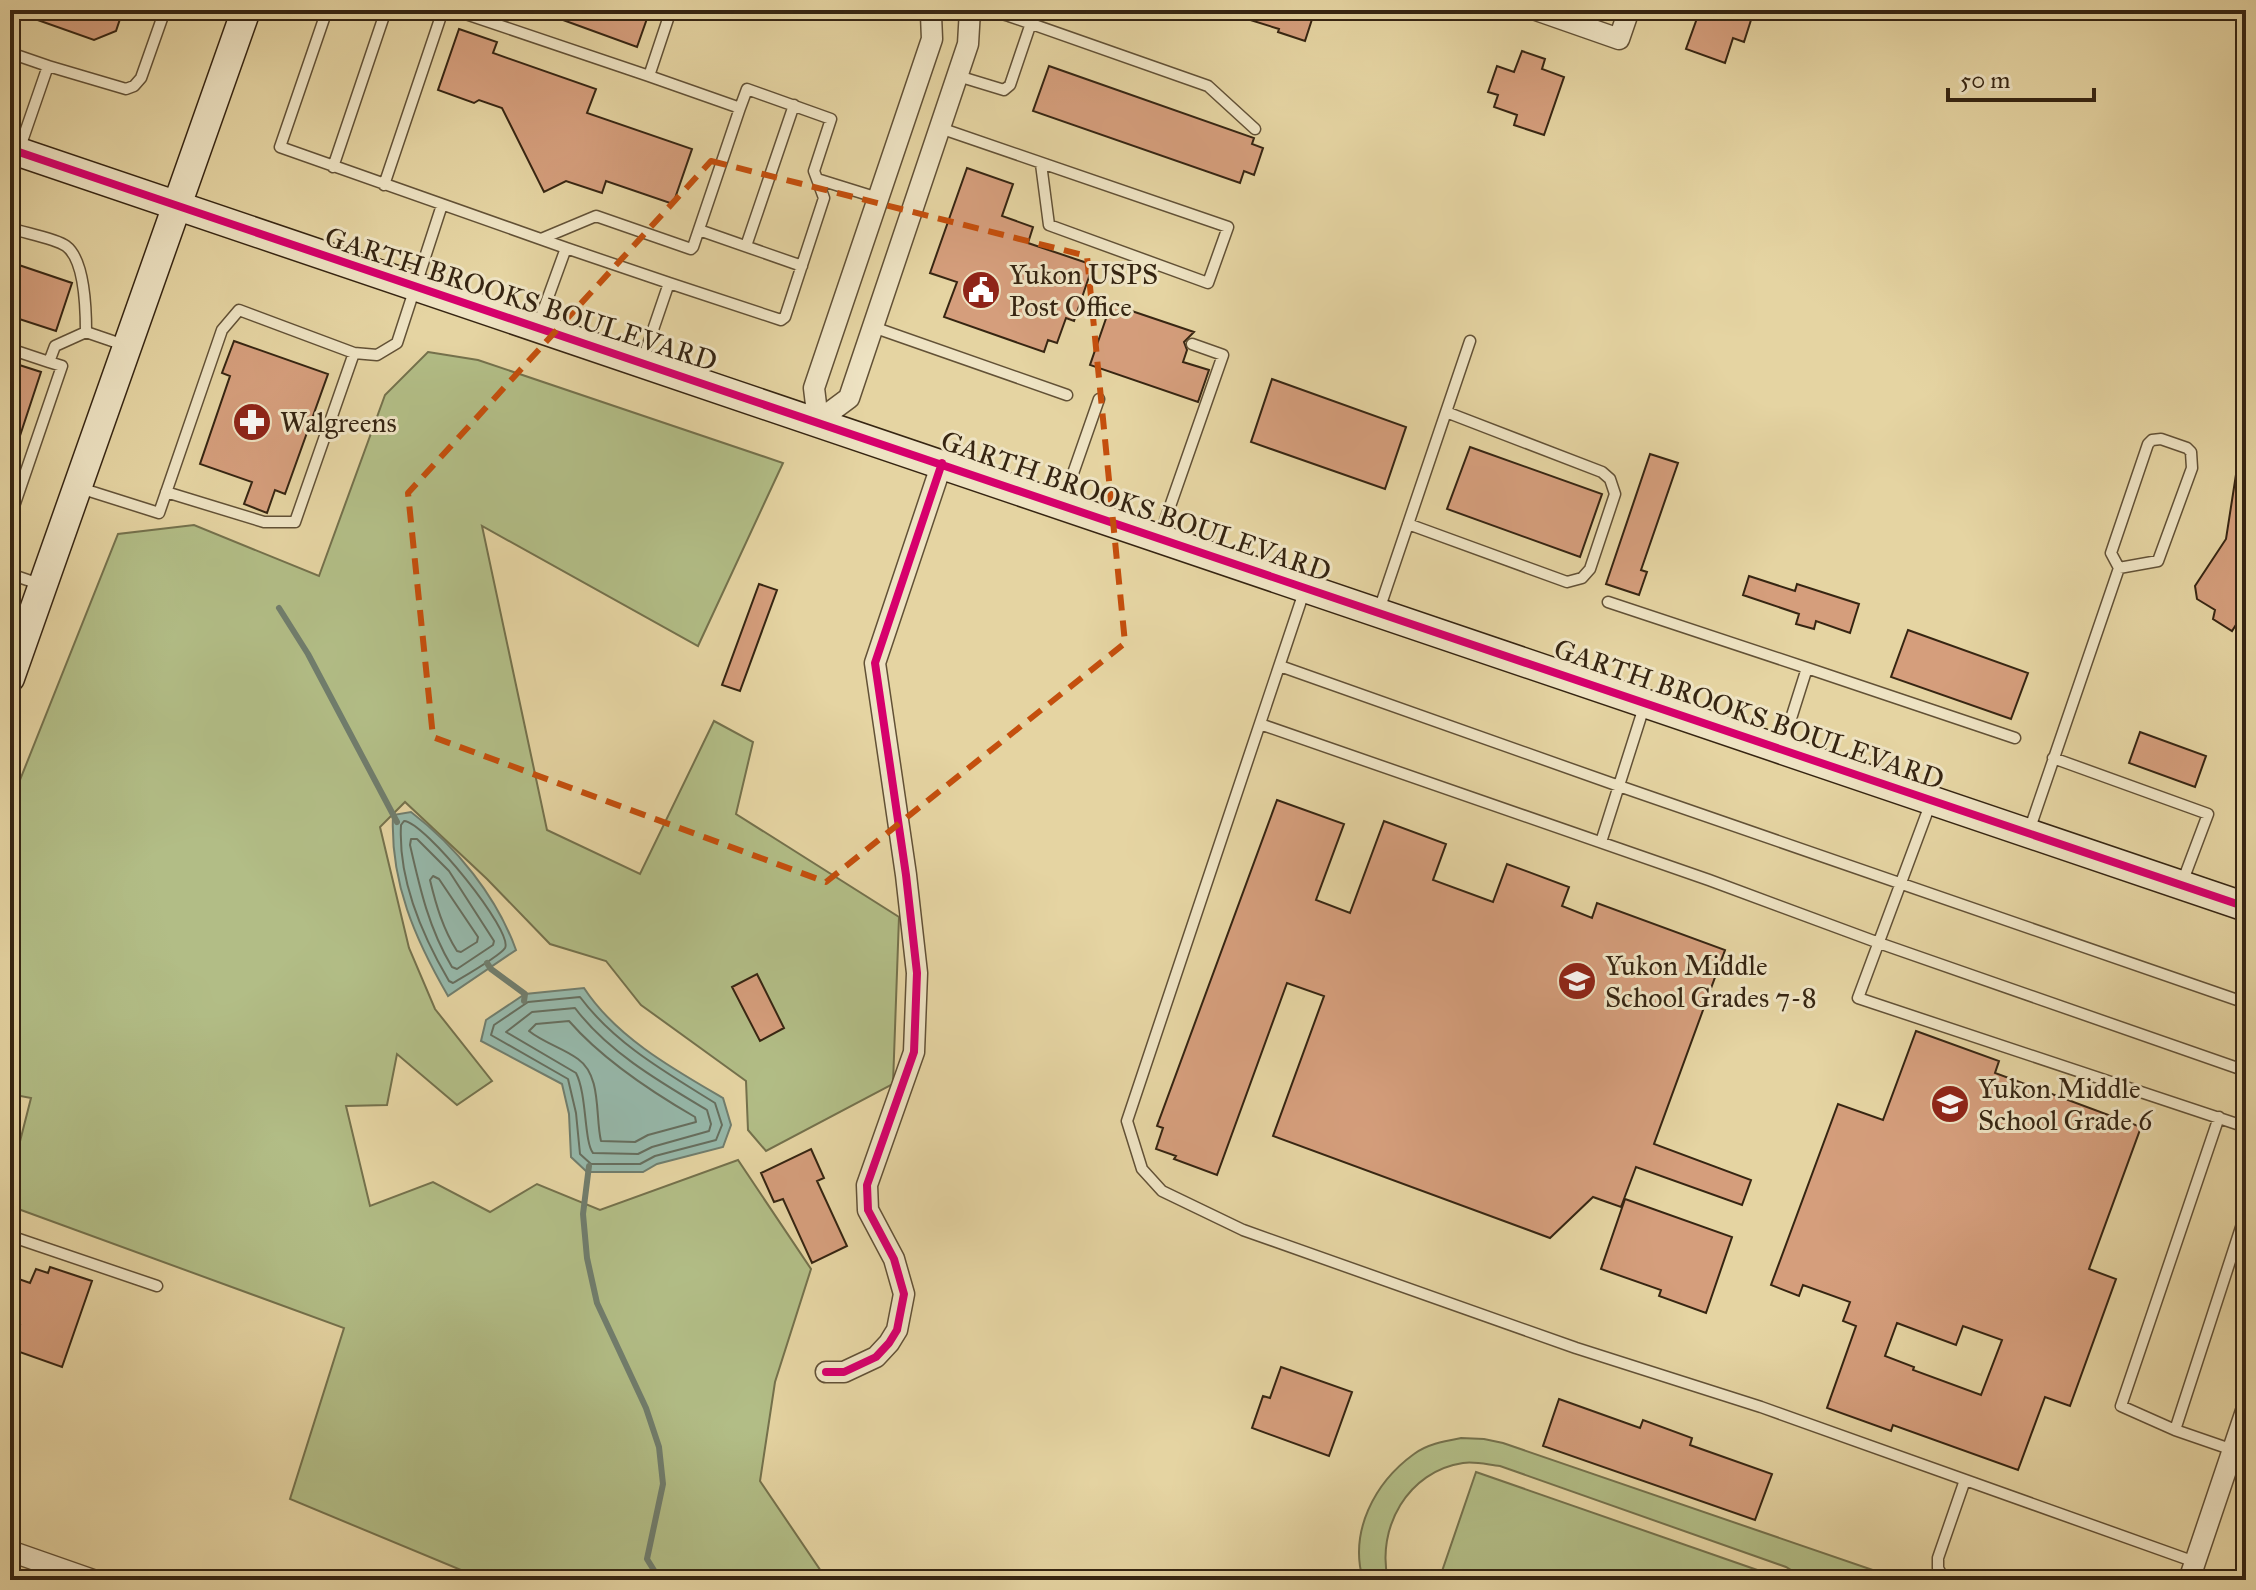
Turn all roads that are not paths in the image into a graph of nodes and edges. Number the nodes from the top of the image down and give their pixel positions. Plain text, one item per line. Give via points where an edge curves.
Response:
1 (165, 10) edge
2 (246, 10) edge
3 (327, 10) edge
4 (386, 10) edge
5 (443, 10) edge
6 (454, 10) edge
7 (671, 10) edge
8 (925, 10) edge
9 (1536, 10) edge
10 (1629, 10) edge
11 (971, 13) edge
12 (1031, 23) junction
13 (10, 56) edge
14 (48, 66) junction
15 (649, 76) junction
16 (958, 76) junction
17 (794, 105) junction
18 (740, 108) junction
19 (906, 116) junction
20 (940, 128) junction
21 (1255, 129) dead end
22 (14, 151) edge
23 (1041, 164) junction
24 (333, 167) junction
25 (817, 179) junction
26 (384, 185) junction
27 (878, 198) junction
28 (442, 205) junction
29 (178, 208) junction
30 (10, 228) edge
31 (699, 230) junction
32 (541, 239) junction
33 (746, 246) junction
34 (566, 248) junction
35 (802, 266) junction
36 (669, 283) junction
37 (416, 287) junction
38 (839, 314) junction
39 (537, 327) junction
40 (873, 327) junction
41 (86, 332) junction
42 (1470, 341) dead end
43 (1192, 344) dead end
44 (128, 347) junction
45 (10, 349) edge
46 (354, 353) junction
47 (49, 362) junction
48 (642, 362) junction
49 (1067, 395) dead end
50 (1099, 399) dead end
51 (1446, 412) junction
52 (818, 421) junction
53 (942, 463) junction
54 (78, 487) junction
55 (166, 492) junction
56 (1063, 504) junction
57 (10, 518) edge
58 (1408, 524) junction
59 (1159, 537) junction
60 (2119, 568) junction
61 (10, 574) edge
62 (43, 585) junction
63 (1306, 587) junction
64 (1608, 602) dead end
65 (1378, 612) junction
66 (1280, 666) junction
67 (1807, 668) junction
68 (10, 678) edge
69 (1645, 702) junction
70 (1260, 724) junction
71 (2015, 738) dead end
72 (1781, 749) junction
73 (2053, 758) junction
74 (1619, 786) junction
75 (1932, 800) junction
76 (2028, 833) junction
77 (1601, 842) junction
78 (1901, 882) junction
79 (2181, 885) junction
80 (2246, 907) edge
81 (1879, 943) junction
82 (2246, 1003) edge
83 (2246, 1071) edge
84 (2219, 1117) junction
85 (2246, 1127) edge
86 (2246, 1212) edge
87 (10, 1236) edge
88 (157, 1286) dead end
89 (826, 1372) dead end
90 (2246, 1411) edge
91 (2175, 1430) junction
92 (2233, 1450) junction
93 (1965, 1480) junction
94 (10, 1551) edge
95 (2192, 1571) edge
96 (93, 1580) edge
97 (1944, 1580) edge

1 - 14 lane via 134,86 126,89
2 - 29 street
3 - 24 lane via 280,147
4 - 24 lane
5 - 26 lane
6 - 15 lane
7 - 15 lane
8 - 19 street via 931,15 932,39
9 - 10 street via 1619,39
11 - 12 lane via 995,12
11 - 16 street
12 - 16 lane via 1004,90
12 - 21 lane via 1208,86
13 - 14 lane
14 - 22 lane
15 - 18 lane
16 - 20 street
17 - 18 lane via 747,89
17 - 25 lane via 831,119 814,171
17 - 33 lane
18 - 31 lane
19 - 20 street
19 - 27 street
20 - 23 lane
20 - 40 street
22 - 29 street, GARTH BROOKS BOULEVARD
23 - 23 lane via 1228,227 1208,283 1049,225
24 - 26 lane
25 - 27 lane
25 - 35 lane via 824,198
26 - 28 lane
27 - 38 street
28 - 32 lane
28 - 37 lane
29 - 37 street, GARTH BROOKS BOULEVARD
29 - 44 street
30 - 41 lane via 65,245 78,261
31 - 32 lane via 691,249 596,216
31 - 33 lane
32 - 34 lane
33 - 35 lane
34 - 36 lane
34 - 39 lane
35 - 36 lane via 781,320
36 - 48 lane
37 - 39 street, GARTH BROOKS BOULEVARD
37 - 46 lane via 397,343 377,355
38 - 40 street
38 - 52 street via 814,388
39 - 48 street, GARTH BROOKS BOULEVARD
40 - 49 lane
40 - 52 street via 849,398
41 - 44 lane
41 - 47 lane via 55,346
42 - 51 lane
43 - 59 lane via 1223,355
44 - 54 street
45 - 47 lane
46 - 55 lane via 295,522 264,522
46 - 55 lane via 239,310 222,330
47 - 57 lane via 62,366
48 - 52 street, GARTH BROOKS BOULEVARD
50 - 56 lane
51 - 58 lane
51 - 58 lane via 1610,479 1615,494 1590,569 1567,582
52 - 53 street, GARTH BROOKS BOULEVARD
53 - 56 street, GARTH BROOKS BOULEVARD
53 - 89 street via 875,663 917,973 914,1052 867,1185 868,1210 894,1259 904,1294 897,1330 876,1357 844,1372
54 - 55 lane via 159,513
54 - 62 street
56 - 59 street, GARTH BROOKS BOULEVARD
58 - 65 lane
59 - 63 street, GARTH BROOKS BOULEVARD
60 - 60 lane via 2158,561 2192,468 2187,448 2161,439 2148,444 2111,553
60 - 73 lane
61 - 62 lane
62 - 68 street
63 - 65 street, GARTH BROOKS BOULEVARD
63 - 66 lane
64 - 67 lane
65 - 69 street, GARTH BROOKS BOULEVARD
66 - 70 lane
66 - 74 lane
67 - 71 lane
67 - 72 lane
69 - 72 street, GARTH BROOKS BOULEVARD
69 - 74 lane
70 - 77 lane
70 - 93 lane via 1127,1121 1142,1169 1162,1191 1243,1230
72 - 75 street, GARTH BROOKS BOULEVARD
73 - 76 lane
73 - 79 lane via 2208,814
74 - 77 lane
74 - 78 lane
75 - 76 street, GARTH BROOKS BOULEVARD
75 - 78 lane
76 - 79 street, GARTH BROOKS BOULEVARD
77 - 81 lane
78 - 81 lane
78 - 82 lane
79 - 80 street, GARTH BROOKS BOULEVARD
81 - 83 lane
81 - 84 lane via 1858,998
84 - 85 lane
84 - 91 lane via 2121,1406
86 - 91 lane
87 - 88 lane
90 - 92 street
91 - 92 lane
92 - 95 street
93 - 95 lane
93 - 97 lane via 1938,1558
94 - 96 street

